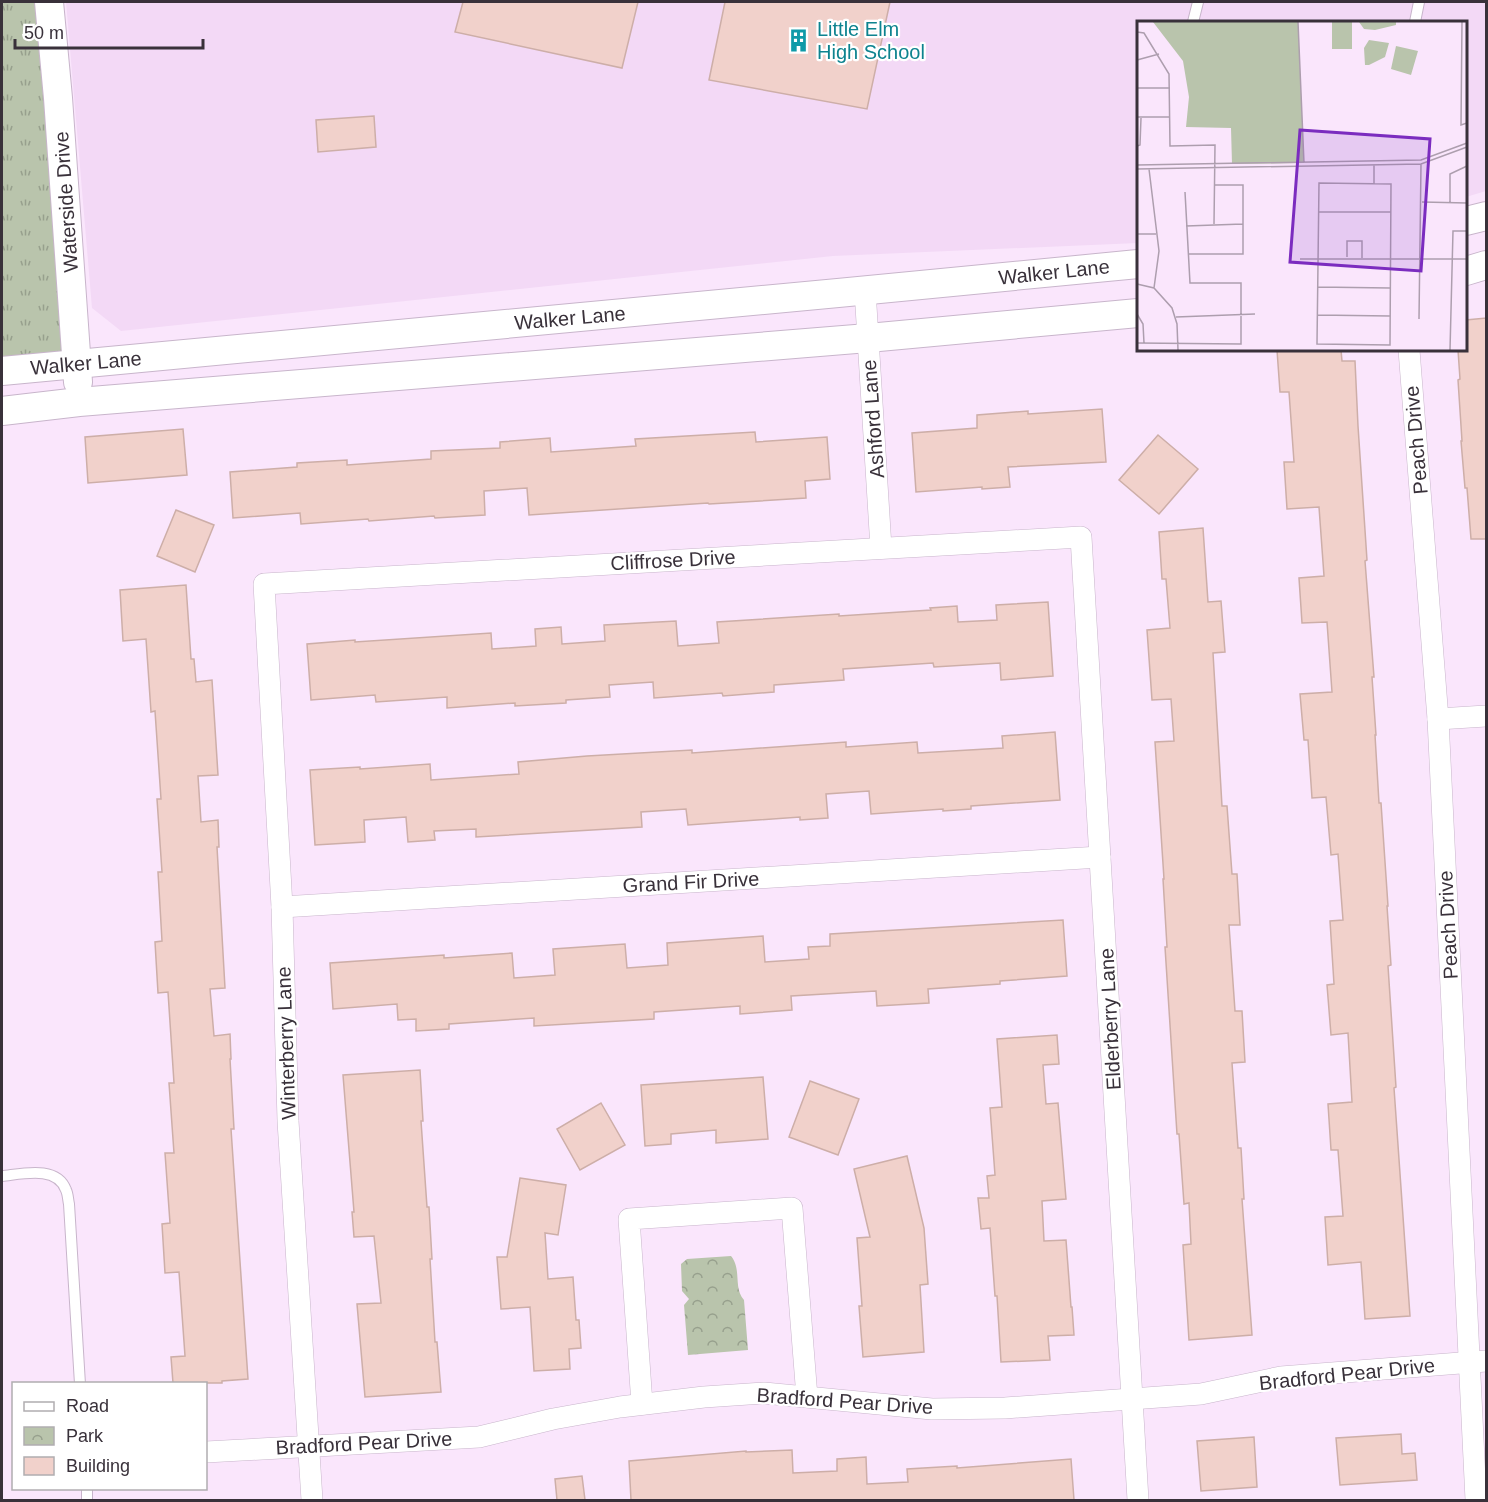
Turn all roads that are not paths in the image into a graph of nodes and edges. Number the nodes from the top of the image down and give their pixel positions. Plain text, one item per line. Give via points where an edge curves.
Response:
1 (49, 2) edge
2 (1198, 2) edge
3 (1419, 2) edge
4 (1193, 21) edge
5 (1416, 21) edge
6 (1486, 216) edge
7 (1467, 221) edge
8 (1137, 264) edge
9 (1486, 265) edge
10 (1467, 271) edge
11 (865, 290) junction
12 (1137, 313) edge
13 (868, 338) junction
14 (1409, 351) edge
15 (77, 363) junction
16 (2, 371) edge
17 (79, 402) junction
18 (2, 411) edge
19 (1081, 537) joint
20 (881, 548) junction
21 (264, 584) joint
22 (1486, 716) edge
23 (1438, 719) junction
24 (1100, 857) junction
25 (282, 907) junction
26 (2, 1176) edge
27 (1478, 1362) edge
28 (80, 1382) edge
29 (807, 1397) junction
30 (1132, 1399) junction
31 (642, 1404) junction
32 (309, 1446) junction
33 (207, 1452) edge
34 (312, 1500) edge
35 (1138, 1500) edge
36 (1476, 1500) edge

1 - 15 street, Waterside Drive
2 - 4 lane
3 - 5 lane
6 - 7 street
8 - 11 street, Walker Lane
9 - 10 street
11 - 13 street, Ashford Lane
11 - 15 street, Walker Lane
12 - 13 street, Walker Lane
13 - 17 street, Walker Lane
13 - 20 street, Ashford Lane
14 - 23 street, Peach Drive
15 - 16 street, Walker Lane
15 - 17 street, Waterside Drive
17 - 18 street, Walker Lane
19 - 20 street, Cliffrose Drive
19 - 24 street, Elderberry Lane
20 - 21 street, Cliffrose Drive
21 - 25 street, Winterberry Lane
22 - 23 street
23 - 27 street, Peach Drive
24 - 25 street, Grand Fir Drive
24 - 30 street, Elderberry Lane
25 - 32 street, Winterberry Lane via 288,1121
26 - 28 lane via 47,1173 59,1179 66,1189
27 - 30 street, Bradford Pear Drive via 1281,1377 1201,1394
27 - 36 street, Peach Drive
29 - 30 street, Bradford Pear Drive via 932,1409
29 - 31 street, Bradford Pear Drive via 764,1393
29 - 31 street via 792,1208 629,1219
30 - 35 street, Elderberry Lane
31 - 32 street, Bradford Pear Drive via 479,1437
32 - 33 street, Bradford Pear Drive
32 - 34 street, Winterberry Lane

